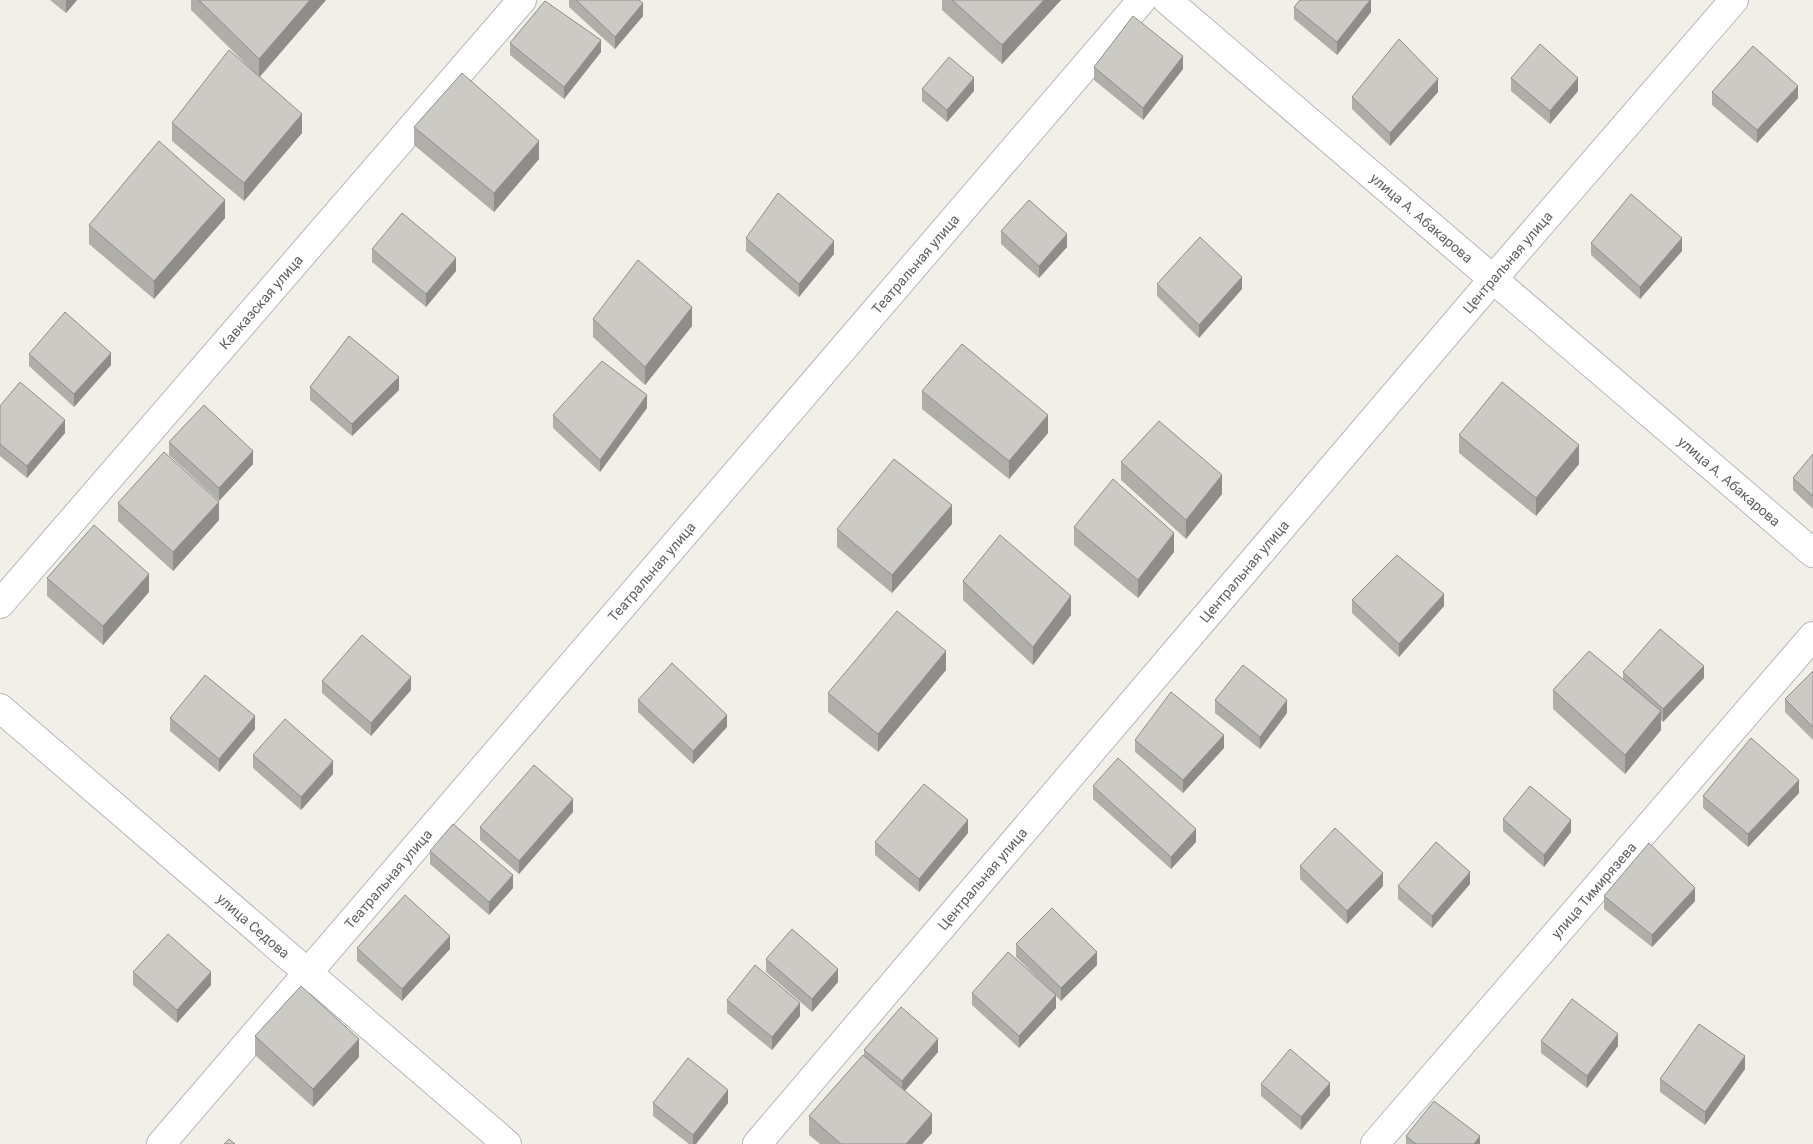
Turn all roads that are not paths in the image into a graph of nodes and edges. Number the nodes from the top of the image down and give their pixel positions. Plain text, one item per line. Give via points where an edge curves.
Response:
1 (522, 0) edge
2 (1142, 0) edge
3 (1167, 0) edge
4 (1734, 0) edge
5 (1493, 280) junction
6 (1813, 553) edge
7 (0, 604) edge
8 (1813, 636) edge
9 (0, 708) edge
10 (308, 973) junction
11 (161, 1144) edge
12 (507, 1144) edge
13 (757, 1144) edge
14 (1375, 1144) edge

1 - 7 street, Кавказская улица
2 - 10 street, Театральная улица
3 - 5 street, улица А. Абакарова
4 - 5 street, Центральная улица
5 - 6 street, улица А. Абакарова
5 - 13 street, Центральная улица
8 - 14 street, улица Тимирязева
9 - 10 street, улица Седова
10 - 11 street, Театральная улица
10 - 12 street, улица Седова

